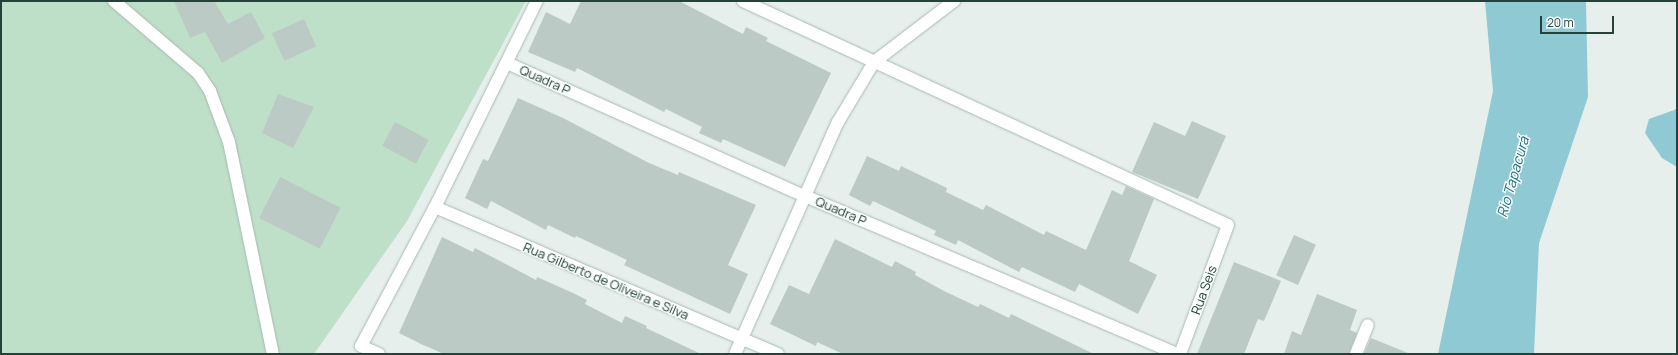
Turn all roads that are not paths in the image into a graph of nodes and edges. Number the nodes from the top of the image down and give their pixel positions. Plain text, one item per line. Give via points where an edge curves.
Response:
1 (114, 1) edge
2 (537, 1) edge
3 (743, 1) edge
4 (954, 1) edge
5 (874, 62) junction
6 (507, 63) junction
7 (805, 196) junction
8 (435, 207) junction
9 (1368, 325) dead end
10 (741, 339) junction
11 (273, 354) edge
12 (379, 354) edge
13 (735, 354) edge
14 (778, 354) edge
15 (1179, 354) edge
16 (1356, 354) edge

1 - 11 street via 198,73 210,91 229,142
2 - 6 street
3 - 5 street
4 - 5 street
5 - 7 street via 838,122
5 - 15 street, Rua Seis via 1228,225
6 - 7 street, Quadra P
6 - 8 street
7 - 10 street
7 - 15 street, Quadra P
8 - 10 street, Rua Gilberto de Oliveira e Silva
8 - 12 street via 361,346
9 - 16 street
10 - 13 street
10 - 14 street, Rua Gilberto de Oliveira e Silva

